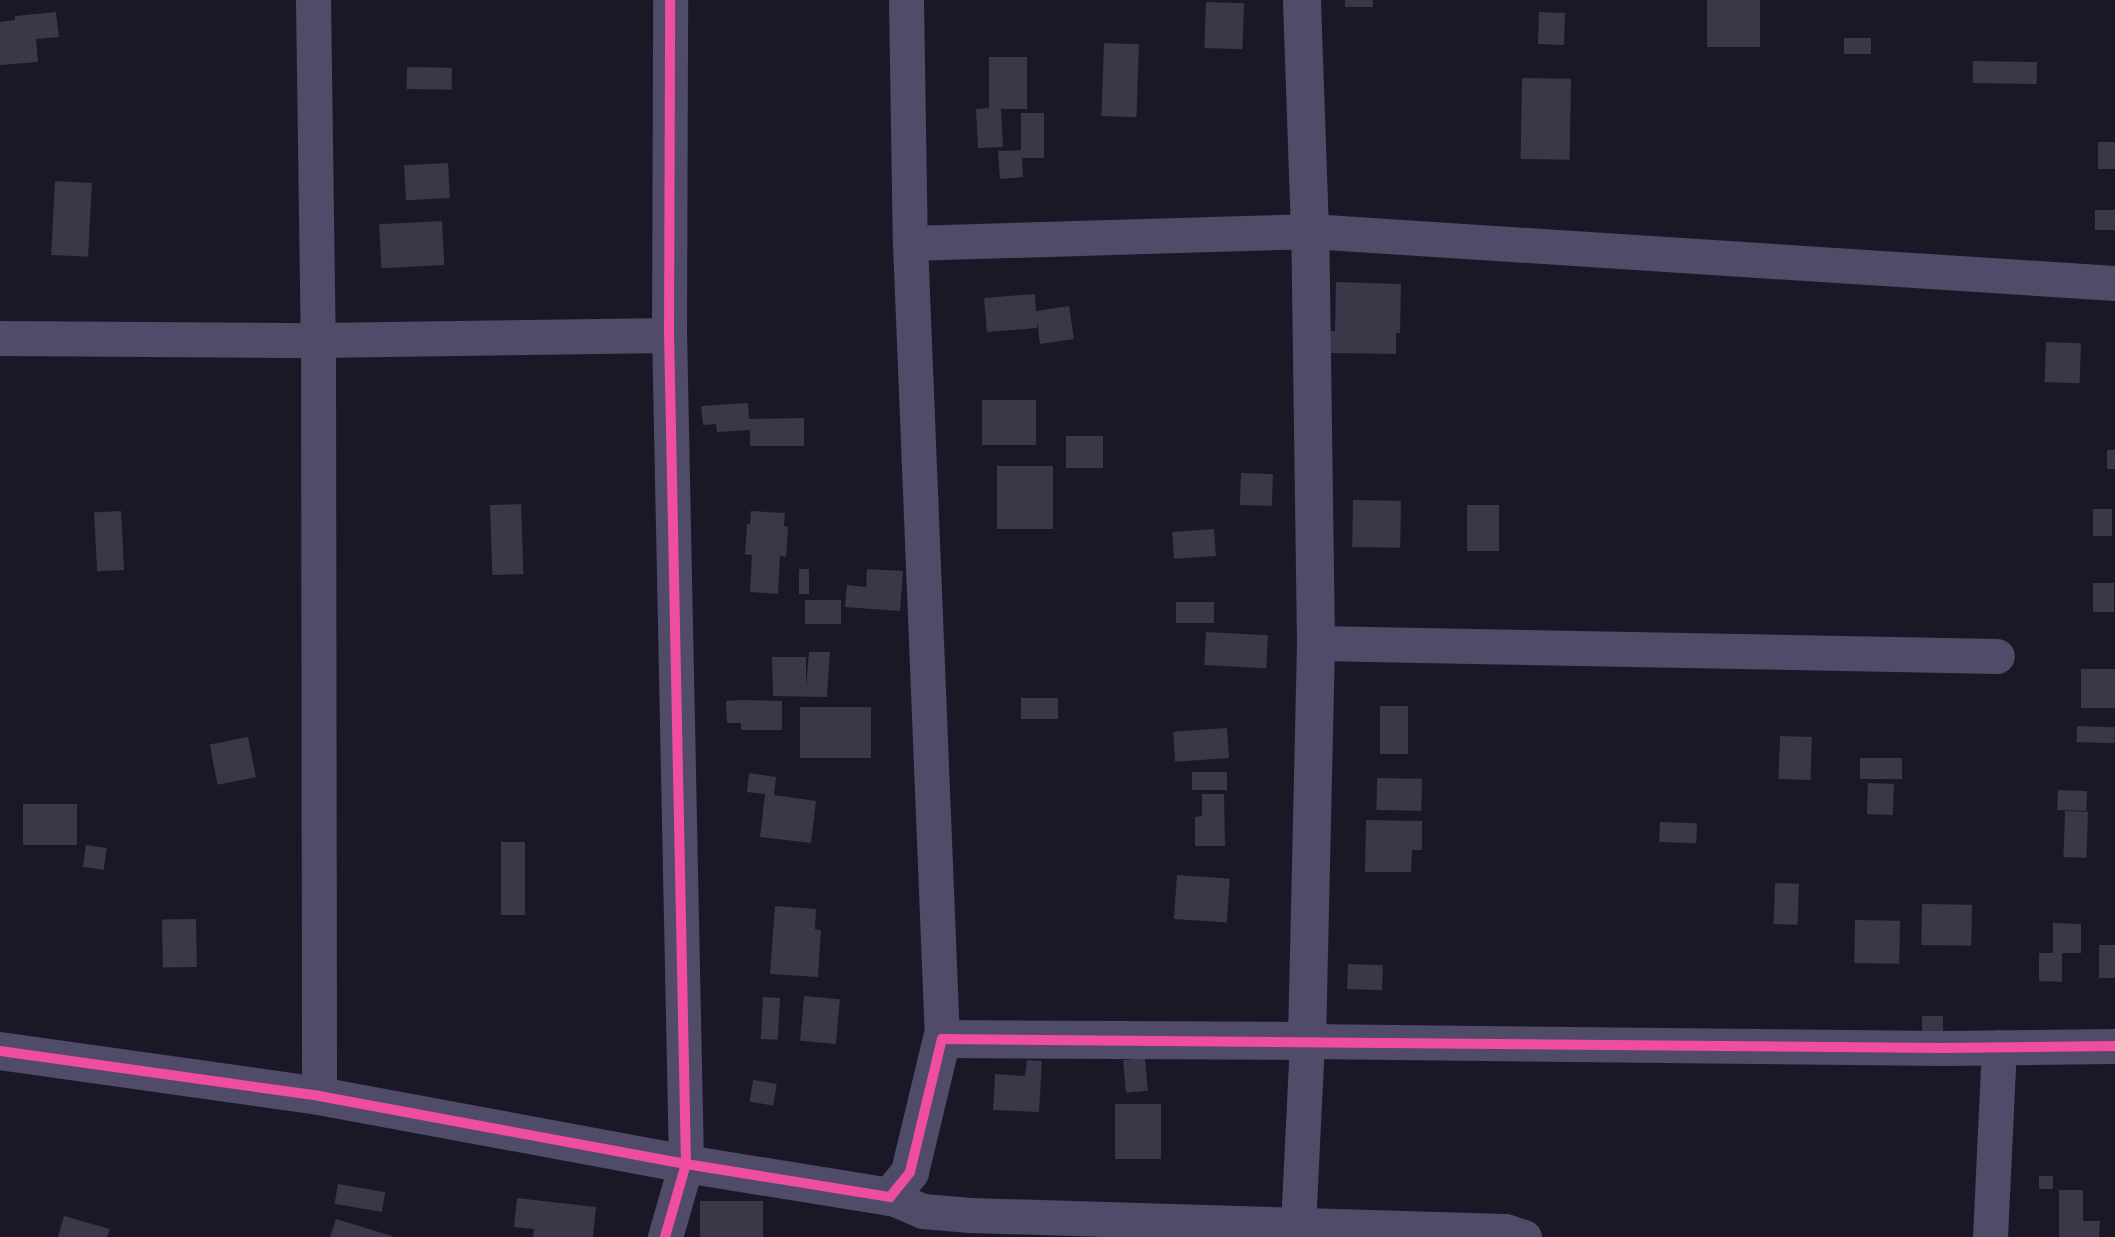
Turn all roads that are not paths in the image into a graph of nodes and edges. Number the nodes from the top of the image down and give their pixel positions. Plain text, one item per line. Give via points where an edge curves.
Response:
1 (313, 0) edge
2 (670, 0) edge
3 (906, 0) edge
4 (1303, 0) edge
5 (1310, 231) junction
6 (910, 243) junction
7 (2115, 283) edge
8 (669, 335) junction
9 (0, 338) edge
10 (318, 340) junction
11 (1315, 643) junction
12 (1997, 656) dead end
13 (942, 1039) junction
14 (1307, 1041) junction
15 (2115, 1046) edge
16 (1999, 1047) junction
17 (0, 1051) edge
18 (318, 1096) junction
19 (686, 1164) junction
20 (890, 1197) junction
21 (1298, 1226) junction
22 (665, 1237) edge
23 (1524, 1237) edge
24 (1990, 1237) edge

1 - 10 street
2 - 8 street
3 - 6 street
4 - 5 street
5 - 6 street
5 - 7 street
5 - 11 street
6 - 13 street
8 - 10 street
8 - 19 street
9 - 10 street
10 - 18 street
11 - 12 street
11 - 14 street
13 - 14 street
13 - 20 street via 910,1172
14 - 16 street
14 - 21 street
15 - 16 street
16 - 24 street
17 - 18 street
18 - 19 street
19 - 20 street
19 - 22 street
20 - 21 street via 923,1211 970,1215
21 - 23 street via 1505,1231

